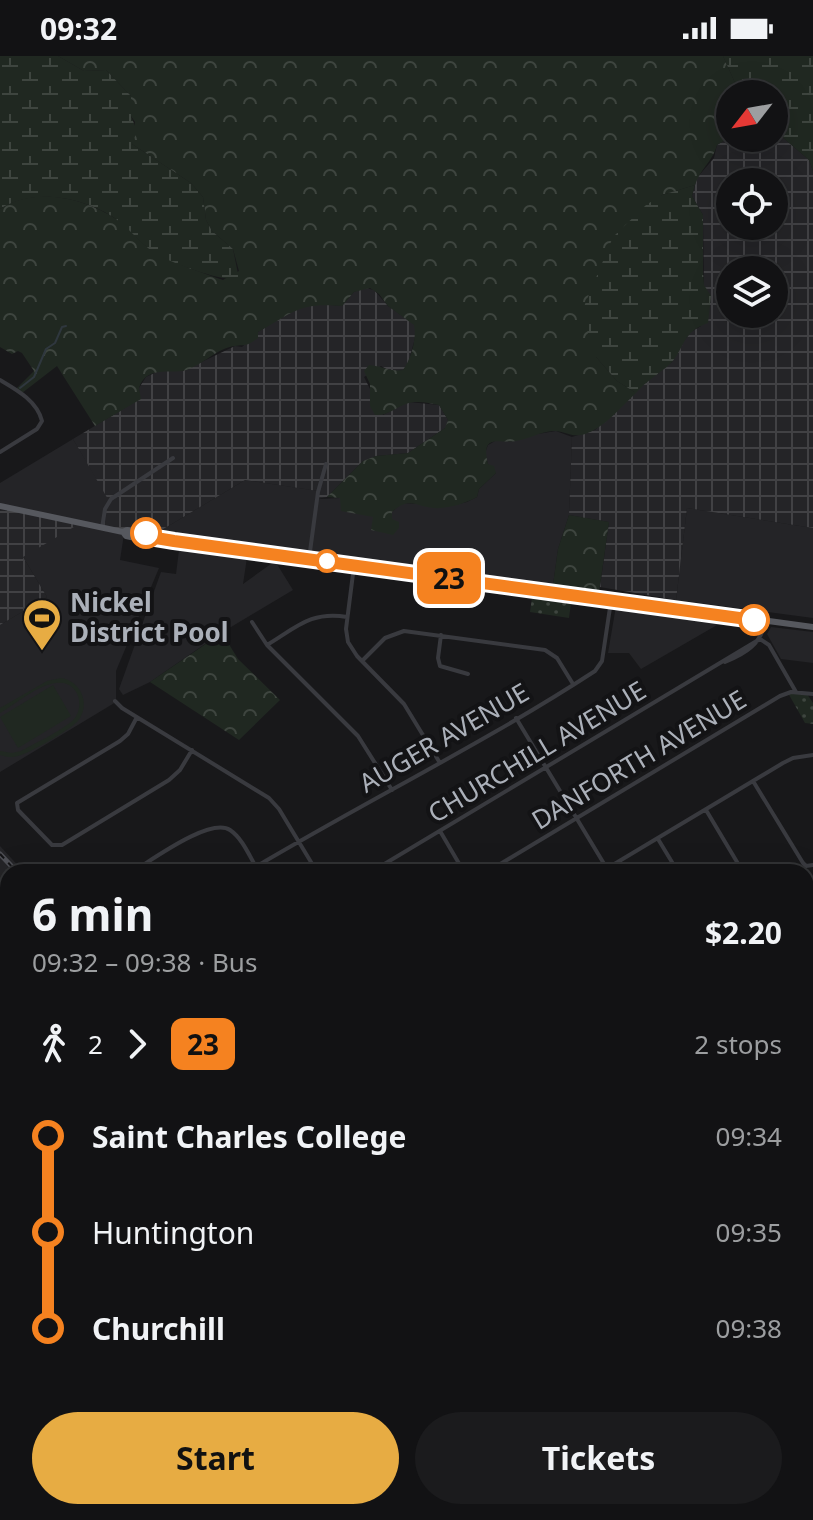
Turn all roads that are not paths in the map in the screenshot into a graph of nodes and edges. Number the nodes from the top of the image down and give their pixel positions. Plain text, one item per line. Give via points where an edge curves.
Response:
1 (0, 380) edge
2 (0, 452) edge
3 (173, 458) dead end
4 (326, 464) dead end
5 (0, 506) edge
6 (102, 528) junction
7 (309, 559) junction
8 (354, 565) junction
9 (611, 601) junction
10 (347, 617) junction
11 (765, 621) junction
12 (252, 622) dead end
13 (813, 627) edge
14 (441, 635) junction
15 (760, 639) junction
16 (267, 645) junction
17 (362, 661) junction
18 (468, 674) dead end
19 (573, 684) junction
20 (796, 692) junction
21 (813, 694) edge
22 (115, 701) dead end
23 (137, 717) junction
24 (516, 718) junction
25 (192, 750) junction
26 (813, 755) edge
27 (440, 763) junction
28 (546, 768) junction
29 (753, 781) junction
30 (392, 790) junction
31 (706, 810) junction
32 (577, 818) junction
33 (440, 831) junction
34 (658, 839) junction
35 (298, 842) junction
36 (146, 864) edge
37 (254, 864) edge
38 (261, 864) edge
39 (312, 864) edge
40 (384, 864) edge
41 (459, 864) edge
42 (500, 864) edge
43 (602, 864) edge
44 (617, 864) edge
45 (673, 864) edge
46 (738, 864) edge
47 (804, 864) edge

1 - 2 street via 27,397 42,419 37,429
3 - 6 street via 111,499
4 - 7 street
5 - 6 main road
6 - 7 main road via 145,540
7 - 8 main road
8 - 9 main road
8 - 10 street
9 - 11 main road
9 - 19 street, AUGER AVENUE via 600,665
10 - 16 street via 314,616
10 - 17 street via 348,642
11 - 13 main road
11 - 15 street
12 - 16 street
14 - 17 street via 396,632
14 - 18 street via 440,666
14 - 19 street via 548,651
15 - 20 street via 769,645
15 - 28 street, CHURCHILL AVENUE
16 - 30 street via 358,736
17 - 27 street via 404,704
19 - 24 street, AUGER AVENUE
20 - 21 street
20 - 32 street, DANFORTH AVENUE via 780,696
22 - 23 street
23 - 25 street
23 - 25 street via 120,741 16,805 52,845 62,845 169,780
24 - 27 street, AUGER AVENUE
24 - 28 street
25 - 35 street via 269,798
26 - 29 street via 793,758
27 - 30 street, AUGER AVENUE
28 - 32 street
28 - 33 street, CHURCHILL AVENUE
29 - 31 street
29 - 47 street
30 - 35 street, AUGER AVENUE
31 - 34 street
31 - 46 street
32 - 42 street, DANFORTH AVENUE
32 - 43 street
33 - 40 street, CHURCHILL AVENUE
33 - 41 street
34 - 44 street
34 - 45 street
35 - 38 street, AUGER AVENUE
35 - 39 street
36 - 37 street via 218,826 235,834

